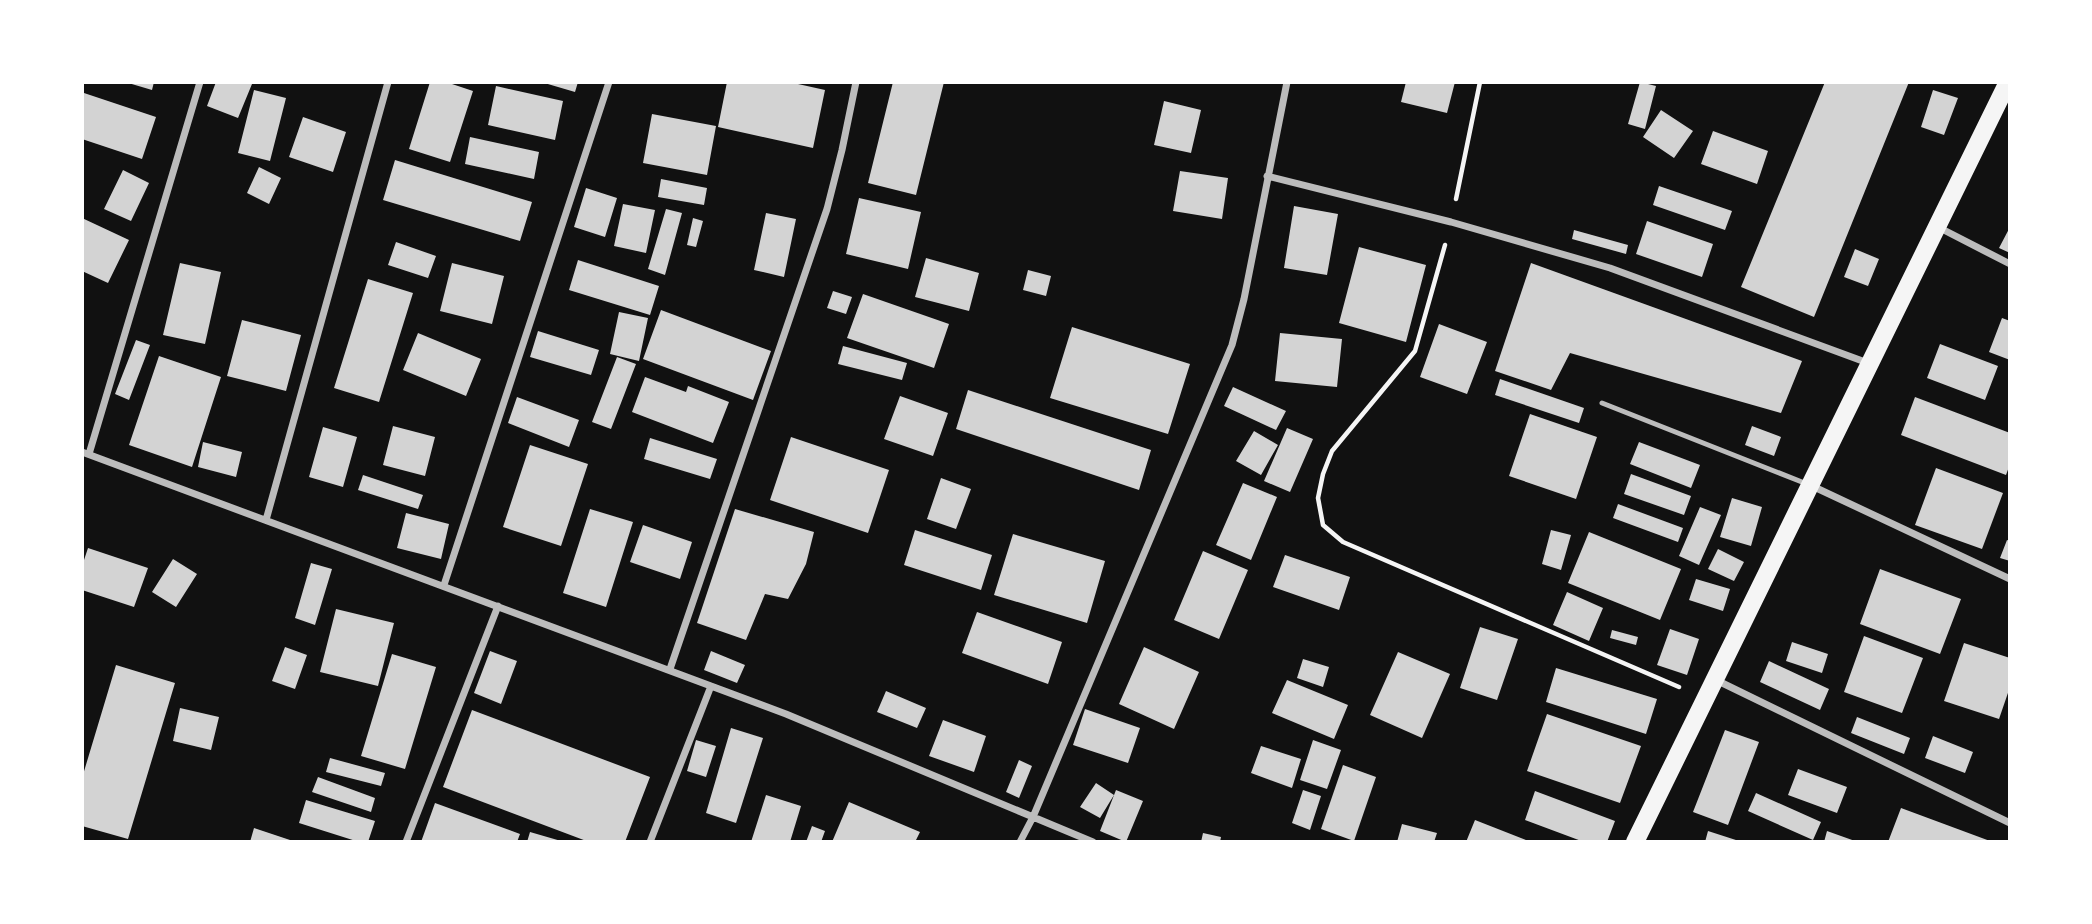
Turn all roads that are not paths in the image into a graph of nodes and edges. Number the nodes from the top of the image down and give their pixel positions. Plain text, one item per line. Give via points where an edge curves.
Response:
1 (200, 82) edge
2 (388, 82) edge
3 (609, 82) edge
4 (856, 82) edge
5 (1287, 82) edge
6 (2008, 82) edge
7 (1267, 176) junction
8 (1936, 226) junction
9 (2010, 264) edge
10 (1868, 364) junction
11 (1602, 403) dead end
12 (86, 453) edge
13 (1811, 486) junction
14 (266, 520) junction
15 (2010, 579) edge
16 (443, 585) junction
17 (498, 606) junction
18 (670, 669) junction
19 (1716, 679) junction
20 (711, 686) junction
21 (1033, 817) junction
22 (2010, 823) edge
23 (406, 842) edge
24 (650, 842) edge
25 (1020, 842) edge
26 (1093, 842) edge
27 (1635, 842) edge

1 - 12 street
2 - 14 street
3 - 16 street
4 - 18 street via 823,221
5 - 7 street
6 - 8 main road
7 - 10 street via 1610,268
7 - 21 street via 1232,345
8 - 9 street
8 - 10 main road
10 - 13 main road
11 - 13 lane
12 - 14 street
13 - 15 street
13 - 19 main road
14 - 16 street
16 - 17 street
17 - 18 street
17 - 23 street
18 - 20 street
19 - 22 street
19 - 27 main road
20 - 21 street via 881,751
20 - 24 street
21 - 25 street
21 - 26 street

